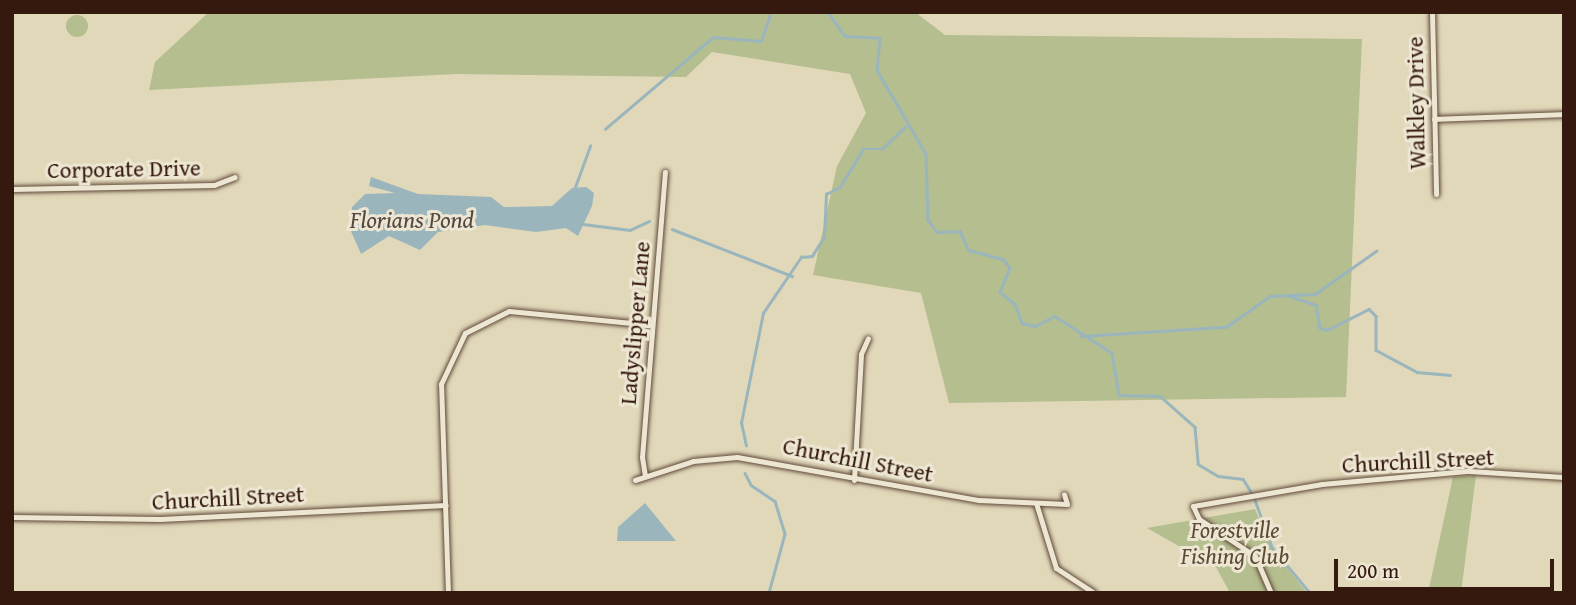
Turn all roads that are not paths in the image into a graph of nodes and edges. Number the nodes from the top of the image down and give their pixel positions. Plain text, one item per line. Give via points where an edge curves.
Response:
1 (1432, 12) edge
2 (1564, 114) edge
3 (1434, 119) junction
4 (665, 172) dead end
5 (235, 177) dead end
6 (12, 189) edge
7 (1436, 194) dead end
8 (652, 325) junction
9 (868, 338) dead end
10 (645, 476) junction
11 (1564, 477) edge
12 (635, 480) dead end
13 (854, 480) junction
14 (1065, 494) dead end
15 (1036, 503) junction
16 (446, 505) junction
17 (12, 517) edge
18 (448, 593) edge
19 (1094, 593) edge
20 (1271, 593) edge

1 - 3 street, Walkley Drive
2 - 3 street
3 - 7 street, Walkley Drive
4 - 8 street, Ladyslipper Lane
5 - 6 street, Corporate Drive via 214,185
8 - 10 street, Ladyslipper Lane
8 - 16 street via 509,311 465,333 441,384
9 - 13 street via 861,354
10 - 12 street, Churchill Street
10 - 13 street, Churchill Street via 693,461 737,457
11 - 20 street, Churchill Street via 1469,471 1322,484 1193,506 1199,519 1255,556
13 - 15 street, Churchill Street
14 - 15 street, Churchill Street via 1067,504
15 - 19 street via 1056,568
16 - 17 street, Churchill Street via 160,519
16 - 18 street

